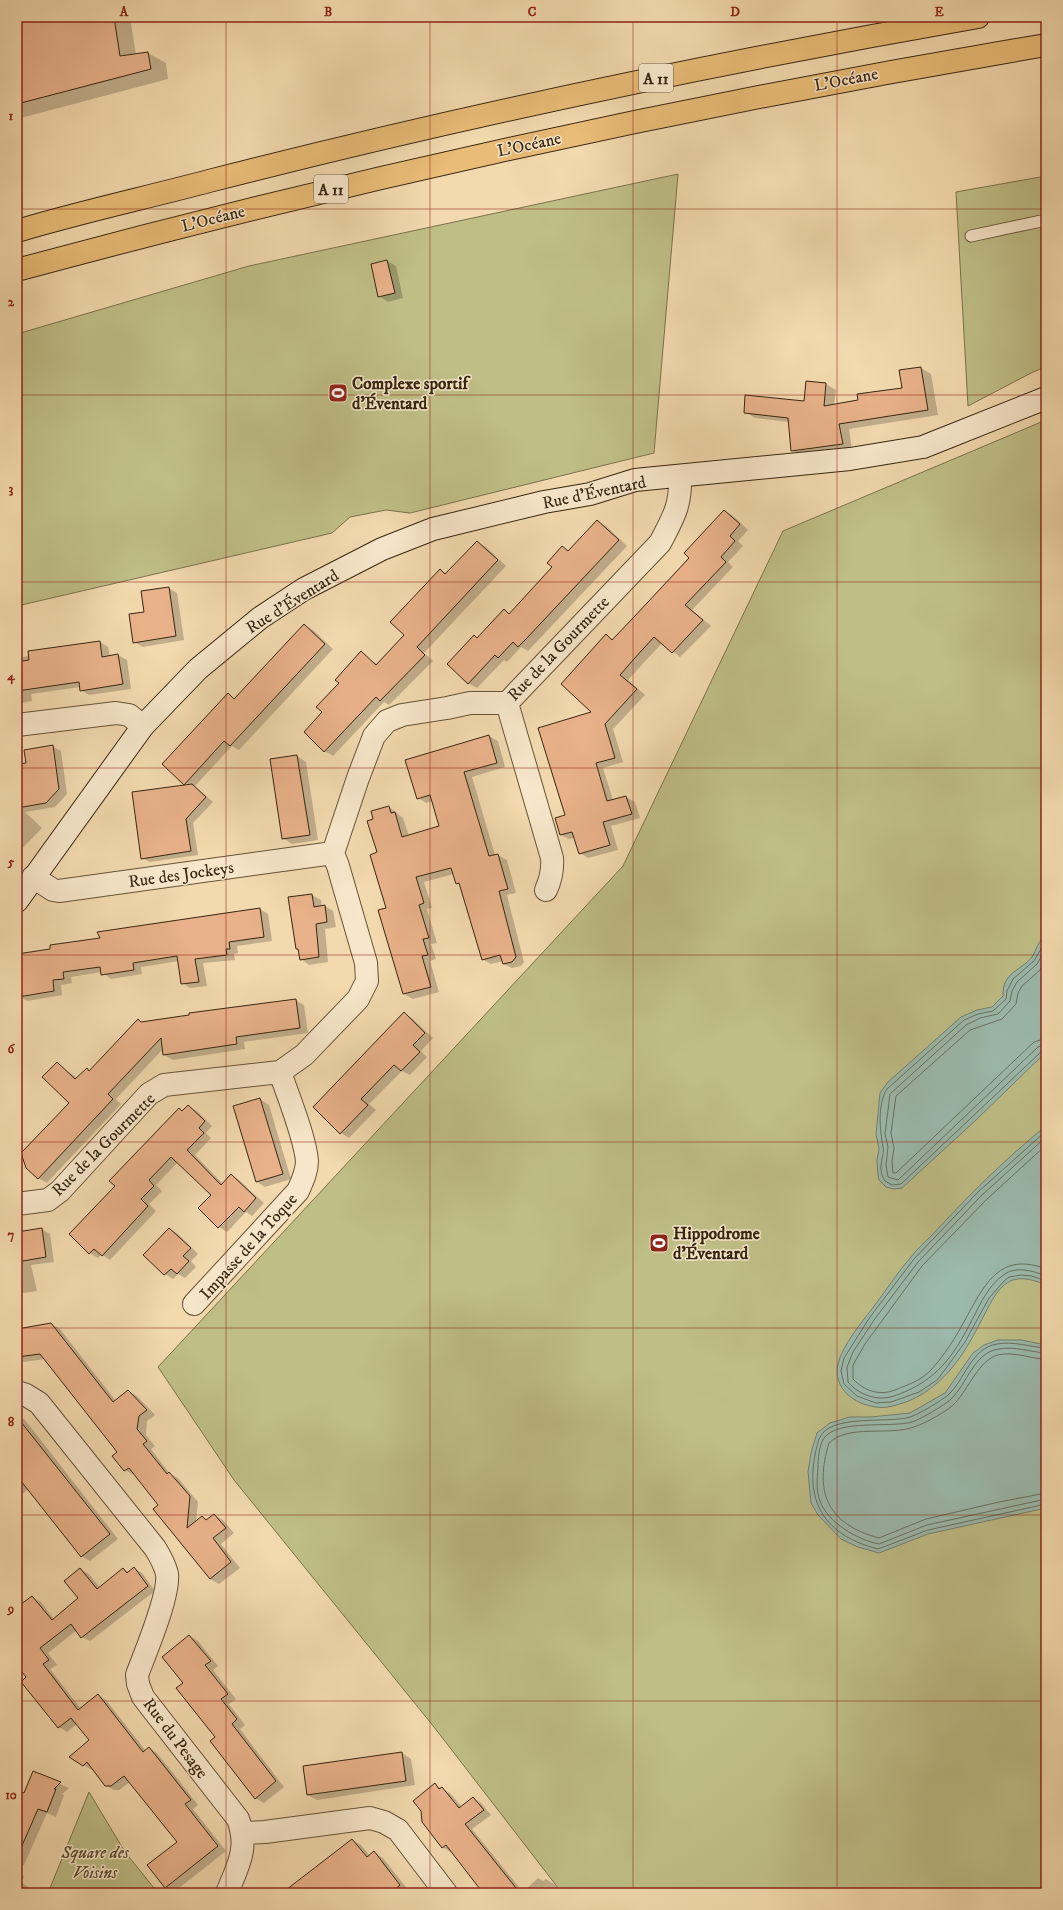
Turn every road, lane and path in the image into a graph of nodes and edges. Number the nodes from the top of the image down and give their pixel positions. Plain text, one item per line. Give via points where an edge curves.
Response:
1 (978, 17) edge
2 (1046, 45) edge
3 (1046, 220) edge
4 (17, 231) edge
5 (971, 236) dead end
6 (17, 270) edge
7 (1046, 398) edge
8 (680, 477) junction
9 (507, 703) junction
10 (17, 725) edge
11 (143, 726) junction
12 (333, 853) junction
13 (33, 877) junction
14 (546, 890) dead end
15 (17, 901) edge
16 (280, 1072) junction
17 (17, 1204) edge
18 (194, 1304) dead end
19 (17, 1392) edge
20 (243, 1833) junction
21 (227, 1893) edge
22 (446, 1893) edge

1 - 4 highway, A 11 via 728,64 452,121
2 - 6 highway, L’Océane / A 11 via 867,75 457,159 155,233
3 - 5 lane
7 - 8 street, Rue d'Éventard via 923,447 850,459
8 - 9 street, Rue de la Gourmette via 676,514 660,543
8 - 11 street, Rue d'Éventard via 635,480 590,494 544,502 433,529 382,549 304,589 260,618 198,669
9 - 12 street, Rue de la Gourmette via 470,703 402,715 387,721 374,736
9 - 14 street via 552,858 551,880
10 - 11 street via 116,713 129,715
11 - 13 street, Rue d'Éventard
12 - 13 street, Rue des Jockeys via 59,891
12 - 16 street, Rue de la Gourmette via 366,963 366,980 358,999 304,1055
13 - 15 street, Rue d'Éventard
16 - 17 street, Rue de la Gourmette via 164,1085 149,1094 60,1191 48,1200
16 - 18 street, Impasse de la Toque via 304,1145 307,1162 304,1176 298,1191
19 - 20 street, Rue du Pesage via 26,1394 39,1404 155,1548 162,1561 166,1573 165,1594 137,1675 138,1684 143,1697 238,1819
20 - 21 street, Rue du Pesage via 242,1857
20 - 22 street via 370,1818 384,1822 398,1830

